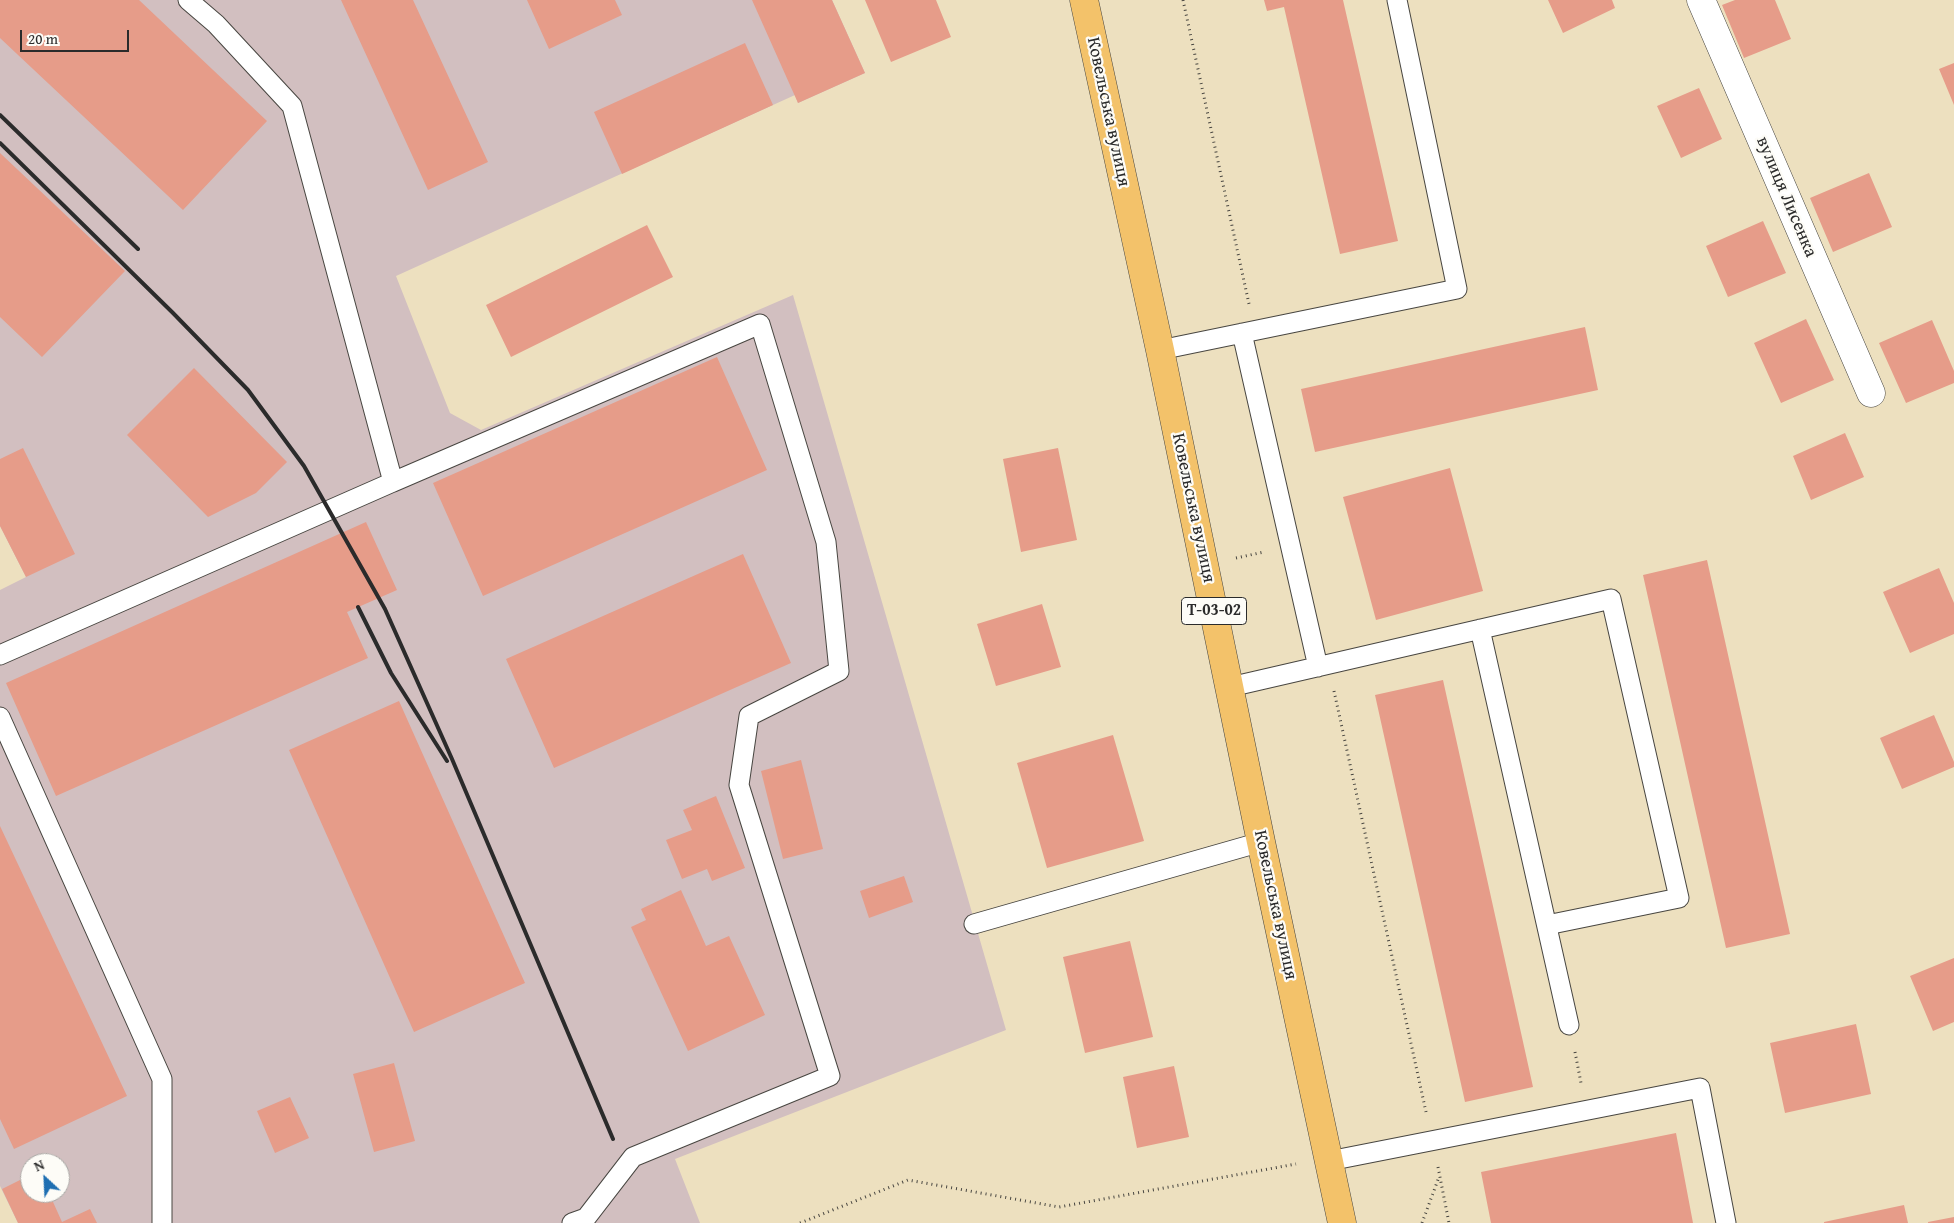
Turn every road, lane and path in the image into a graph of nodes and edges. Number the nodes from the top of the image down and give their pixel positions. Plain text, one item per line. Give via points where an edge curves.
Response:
1 (188, 0) edge
2 (1084, 0) edge
3 (1396, 0) edge
4 (1702, 0) edge
5 (1242, 333) junction
6 (1160, 350) junction
7 (1871, 393) dead end
8 (393, 482) junction
9 (1290, 547) junction
10 (1205, 565) junction
11 (1480, 629) junction
12 (0, 655) edge
13 (1323, 665) junction
14 (1230, 687) junction
15 (0, 718) edge
16 (1261, 842) junction
17 (974, 924) dead end
18 (1546, 925) junction
19 (1569, 1025) joint
20 (1587, 1111) junction
21 (1432, 1140) junction
22 (1329, 1161) junction
23 (1439, 1175) junction
24 (162, 1223) edge
25 (572, 1223) edge
26 (800, 1223) edge
27 (1342, 1223) edge
28 (1422, 1223) edge
29 (1449, 1223) edge
30 (1726, 1223) edge

1 - 8 lane via 216,24 292,106
2 - 6 main road, Ковельська вулиця / Т-03-02
3 - 5 lane via 1457,289
4 - 7 street, вулиця Лисенка
5 - 6 lane
5 - 9 lane
6 - 10 main road, Ковельська вулиця / Т-03-02
8 - 12 lane
8 - 25 lane via 760,324 826,542 839,671 749,716 739,785 830,1076 633,1157 586,1218
9 - 10 path
9 - 13 lane
10 - 14 main road, Ковельська вулиця / Т-03-02
11 - 13 lane
11 - 18 lane
11 - 18 lane via 1611,599 1679,898
13 - 14 lane
13 - 21 path
14 - 16 main road, Ковельська вулиця / Т-03-02
15 - 24 lane via 162,1079
16 - 17 lane
16 - 22 main road, Ковельська вулиця / Т-03-02
18 - 19 lane
19 - 20 path
20 - 21 lane
20 - 30 lane via 1700,1088
21 - 22 lane
21 - 23 path
22 - 26 path via 1284,1166 1059,1207 908,1180
22 - 27 main road, Ковельська вулиця / Т-03-02
23 - 28 path
23 - 29 path

